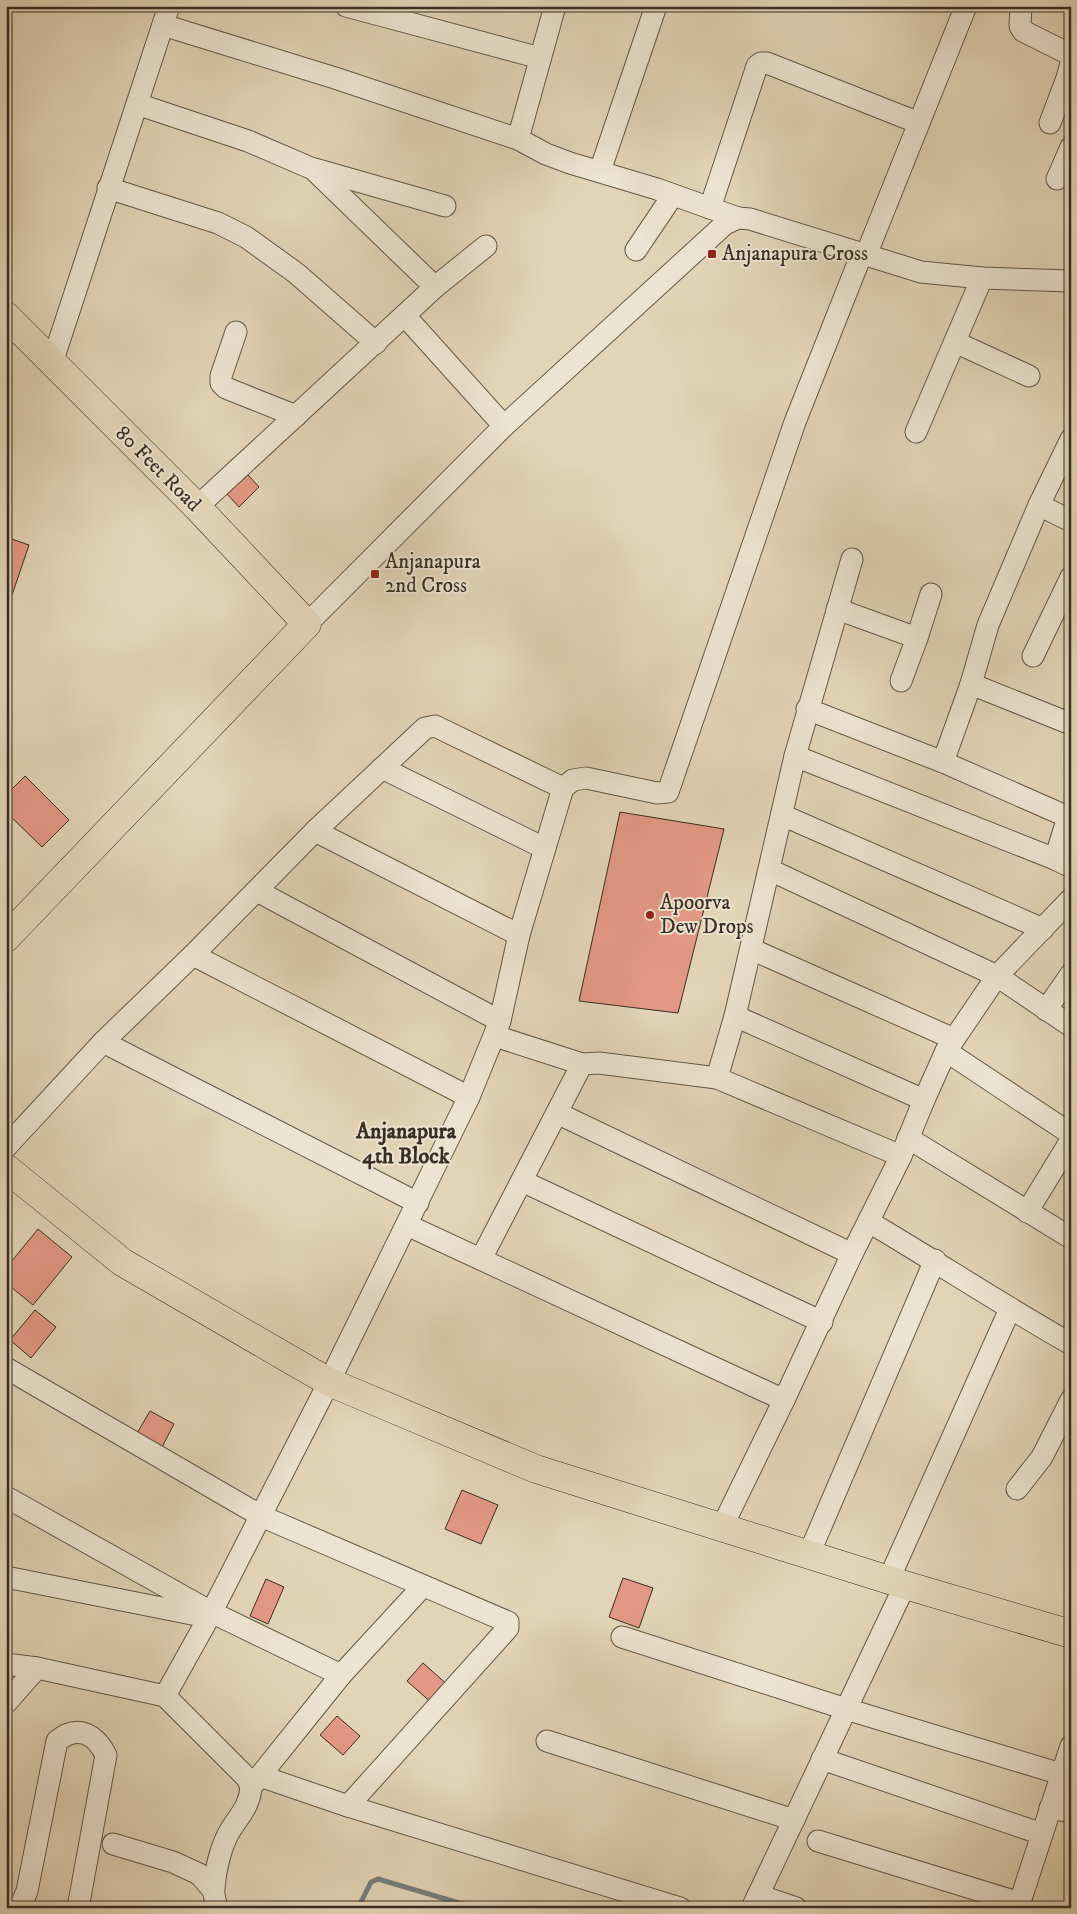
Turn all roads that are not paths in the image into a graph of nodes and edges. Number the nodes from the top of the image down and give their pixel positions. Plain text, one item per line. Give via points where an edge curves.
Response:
1 (346, 6) edge
2 (555, 6) edge
3 (656, 6) edge
4 (966, 6) edge
5 (1021, 6) edge
6 (166, 16) edge
7 (1071, 55) edge
8 (540, 58) junction
9 (1071, 64) edge
10 (137, 104) junction
11 (919, 123) junction
12 (1050, 123) dead end
13 (518, 139) junction
14 (1071, 146) edge
15 (313, 169) junction
16 (600, 171) junction
17 (1057, 180) dead end
18 (108, 188) junction
19 (673, 195) junction
20 (445, 206) dead end
21 (710, 208) junction
22 (738, 218) junction
23 (486, 246) dead end
24 (636, 250) dead end
25 (864, 254) junction
26 (982, 278) junction
27 (1071, 281) edge
28 (435, 287) junction
29 (6, 316) edge
30 (406, 317) junction
31 (236, 332) dead end
32 (955, 342) junction
33 (376, 343) junction
34 (52, 363) junction
35 (1029, 376) dead end
36 (296, 416) junction
37 (504, 426) junction
38 (916, 432) dead end
39 (1071, 439) edge
40 (1039, 505) junction
41 (196, 507) junction
42 (1071, 521) edge
43 (852, 559) dead end
44 (1071, 577) edge
45 (931, 594) dead end
46 (837, 609) junction
47 (307, 624) junction
48 (917, 638) junction
49 (1033, 656) dead end
50 (902, 681) dead end
51 (971, 684) junction
52 (808, 709) junction
53 (1071, 724) edge
54 (795, 756) junction
55 (943, 762) junction
56 (382, 768) junction
57 (563, 788) junction
58 (1069, 812) edge
59 (782, 815) junction
60 (315, 831) junction
61 (544, 848) junction
62 (1063, 863) edge
63 (770, 870) junction
64 (257, 891) junction
65 (1071, 899) edge
66 (1043, 929) junction
67 (519, 935) junction
68 (6, 938) edge
69 (751, 949) junction
70 (193, 955) junction
71 (1071, 974) edge
72 (996, 976) junction
73 (1046, 1010) junction
74 (735, 1016) junction
75 (1071, 1026) edge
76 (498, 1028) junction
77 (104, 1042) junction
78 (950, 1045) junction
79 (582, 1064) junction
80 (717, 1078) junction
81 (469, 1097) junction
82 (924, 1100) junction
83 (557, 1114) junction
84 (1071, 1134) edge
85 (1071, 1140) edge
86 (6, 1147) edge
87 (904, 1147) junction
88 (6, 1168) edge
89 (522, 1181) junction
90 (418, 1203) junction
91 (1027, 1212) junction
92 (869, 1222) junction
93 (407, 1225) junction
94 (1071, 1238) edge
95 (852, 1254) junction
96 (481, 1258) junction
97 (935, 1260) junction
98 (1010, 1309) junction
99 (822, 1322) junction
100 (1071, 1344) edge
101 (6, 1368) edge
102 (329, 1382) junction
103 (784, 1400) junction
104 (1071, 1400) edge
105 (1017, 1489) dead end
106 (6, 1497) edge
107 (261, 1516) junction
108 (722, 1527) junction
109 (809, 1554) junction
110 (6, 1577) edge
111 (897, 1582) junction
112 (423, 1586) junction
113 (210, 1615) junction
114 (1071, 1634) edge
115 (622, 1637) dead end
116 (6, 1664) edge
117 (37, 1668) junction
118 (341, 1675) junction
119 (165, 1696) junction
120 (6, 1703) edge
121 (846, 1709) junction
122 (547, 1741) dead end
123 (1071, 1746) edge
124 (822, 1759) junction
125 (1061, 1774) junction
126 (256, 1782) junction
127 (348, 1806) junction
128 (1050, 1808) junction
129 (1071, 1812) edge
130 (794, 1820) junction
131 (1042, 1834) junction
132 (818, 1841) dead end
133 (113, 1844) dead end
134 (215, 1899) edge
135 (755, 1902) edge
136 (1019, 1905) edge
137 (20, 1908) edge
138 (78, 1908) edge
139 (680, 1908) edge
140 (796, 1908) edge

1 - 8 street
2 - 8 street
3 - 16 street
4 - 11 street
5 - 7 street via 1020,26 1023,32
6 - 10 street
6 - 13 street via 335,78
8 - 13 street
9 - 12 street
10 - 15 street via 248,141
10 - 18 street
11 - 21 street via 761,63 757,66
11 - 25 street
13 - 16 street via 546,154
14 - 17 street
15 - 20 street
15 - 28 street
16 - 19 street
18 - 33 street via 218,223 246,237 296,273
18 - 34 street
19 - 21 street
19 - 24 street
21 - 22 street
22 - 25 street
22 - 37 street via 725,224
23 - 28 street
25 - 26 street via 920,272
25 - 57 street via 795,422 668,792 657,794 586,778 573,780
26 - 27 street
26 - 32 street
28 - 30 street
29 - 34 main road, 80 Feet Road
30 - 33 street
30 - 37 street
31 - 36 street via 221,383 226,388
32 - 35 street
32 - 38 street
33 - 36 street
34 - 41 main road, 80 Feet Road
36 - 41 street
37 - 47 street
39 - 40 street
40 - 42 street
40 - 51 street via 988,625
41 - 47 main road, 80 Feet Road
43 - 46 street
44 - 49 street
45 - 48 street
46 - 48 street
46 - 52 street
47 - 68 main road
48 - 50 street
51 - 53 street
51 - 55 street
52 - 54 street
52 - 55 street
54 - 59 street
54 - 62 street
55 - 58 street
56 - 57 street via 425,728 435,726
56 - 60 street
56 - 61 street
57 - 61 street
58 - 62 street
59 - 63 street
59 - 66 street
60 - 64 street
60 - 67 street
61 - 67 street
63 - 69 street
63 - 72 street
64 - 70 street
64 - 76 street
65 - 66 street
66 - 72 street
67 - 76 street
69 - 74 street
69 - 78 street
70 - 77 street
70 - 81 street
71 - 73 street
72 - 73 street
72 - 78 street
73 - 75 street
74 - 80 street
74 - 82 street
76 - 79 street
76 - 81 street
77 - 86 street
77 - 90 street
78 - 82 street
78 - 84 street
79 - 80 street via 599,1063
79 - 83 street
80 - 87 street
81 - 90 street
82 - 87 street
83 - 89 street
83 - 95 street
85 - 91 street
87 - 91 street
87 - 92 street
88 - 102 main road via 122,1262
89 - 96 street
89 - 99 street
90 - 93 street
91 - 94 street
92 - 95 street
92 - 97 street
93 - 96 street
93 - 102 street
95 - 99 street
96 - 103 street
97 - 98 street
97 - 109 street
98 - 100 street
98 - 111 street
99 - 103 street
101 - 107 street
102 - 107 street
102 - 108 main road via 536,1469
103 - 108 street
104 - 105 street via 1042,1457
106 - 113 street
107 - 112 street
107 - 113 street
108 - 109 main road
109 - 111 main road
110 - 113 street
111 - 114 main road
111 - 121 street
112 - 118 street
112 - 127 street via 508,1622 509,1626
113 - 118 street
113 - 119 street
115 - 121 street
116 - 117 street
117 - 119 street
117 - 120 street
118 - 126 street
119 - 126 street via 247,1778
121 - 124 street
121 - 125 street
122 - 130 street
123 - 125 street
124 - 130 street
124 - 131 street
125 - 128 street
126 - 127 street
126 - 134 street via 218,1860
127 - 139 street
128 - 129 street
128 - 131 street
130 - 135 street
131 - 136 street
132 - 136 street
133 - 134 street via 173,1862 198,1874
135 - 140 street
137 - 138 street via 28,1890 57,1741 65,1734 82,1732 95,1738 106,1755

